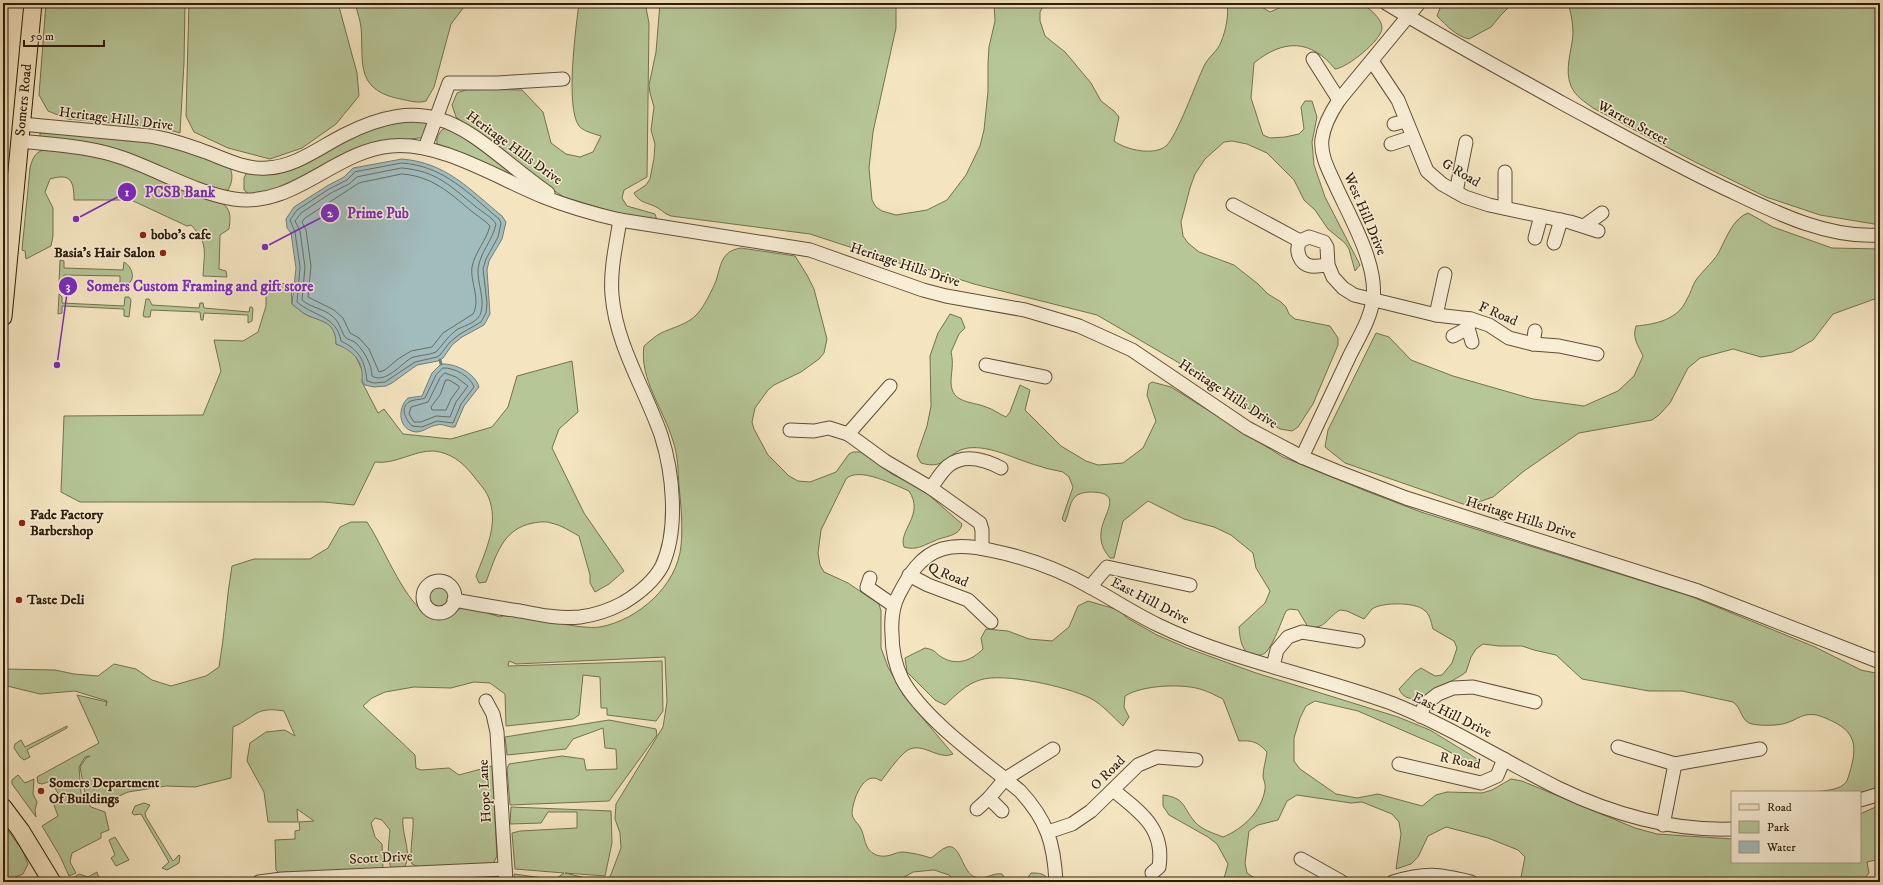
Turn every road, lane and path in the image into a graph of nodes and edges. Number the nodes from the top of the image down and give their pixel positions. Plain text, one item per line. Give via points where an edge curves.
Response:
1 (33, 3) edge
2 (1386, 3) edge
3 (1419, 3) edge
4 (1408, 17) junction
5 (1313, 59) dead end
6 (1372, 61) junction
7 (563, 79) dead end
8 (1339, 100) junction
9 (437, 118) junction
10 (21, 133) junction
11 (1412, 137) junction
12 (1466, 142) dead end
13 (1391, 144) dead end
14 (426, 148) junction
15 (1505, 172) dead end
16 (1456, 192) junction
17 (1233, 206) dead end
18 (571, 207) junction
19 (1505, 208) junction
20 (1602, 214) dead end
21 (1542, 216) junction
22 (620, 220) junction
23 (1561, 220) junction
24 (1584, 226) junction
25 (1598, 231) dead end
26 (1880, 236) edge
27 (1535, 238) dead end
28 (1300, 241) junction
29 (1554, 243) dead end
30 (1328, 265) junction
31 (1445, 274) dead end
32 (1373, 299) junction
33 (1436, 315) junction
34 (3, 317) edge
35 (1470, 323) junction
36 (1453, 336) dead end
37 (1472, 342) dead end
38 (1589, 356) dead end
39 (986, 365) dead end
40 (1045, 377) dead end
41 (890, 386) dead end
42 (790, 430) dead end
43 (848, 434) junction
44 (1302, 456) junction
45 (1001, 468) dead end
46 (931, 488) junction
47 (982, 548) junction
48 (909, 575) junction
49 (870, 578) dead end
50 (1190, 585) dead end
51 (1090, 587) junction
52 (454, 600) dead end
53 (893, 605) junction
54 (991, 622) dead end
55 (1358, 641) dead end
56 (1880, 662) edge
57 (1273, 666) junction
58 (486, 701) dead end
59 (1535, 702) dead end
60 (1420, 716) junction
61 (1618, 747) dead end
62 (1053, 749) dead end
63 (1760, 749) dead end
64 (1504, 759) junction
65 (1196, 760) dead end
66 (1399, 764) dead end
67 (1675, 764) junction
68 (1005, 779) junction
69 (1113, 790) junction
70 (1880, 794) edge
71 (989, 798) junction
72 (1861, 800) edge
73 (3, 807) edge
74 (977, 809) dead end
75 (1002, 811) dead end
76 (1663, 825) junction
77 (1731, 829) edge
78 (1048, 832) junction
79 (1301, 860) dead end
80 (505, 869) junction
81 (1152, 873) dead end
82 (52, 882) edge
83 (259, 882) edge
84 (506, 882) edge
85 (1056, 882) edge
86 (1342, 882) edge
87 (1393, 882) edge
88 (1471, 882) edge

1 - 10 main road, Somers Road
2 - 4 street, Warren Street
3 - 4 street, West Hill Drive
4 - 6 street, West Hill Drive
4 - 26 street, Warren Street via 1648,150 1762,206 1811,225 1856,235
5 - 8 street
6 - 8 street, West Hill Drive
6 - 11 street, G Road via 1398,100 1400,122
7 - 9 street via 449,83
8 - 32 street, West Hill Drive via 1326,125 1322,140 1323,153 1369,264 1374,285
9 - 10 street, Heritage Hills Drive via 415,114 390,117 354,130 290,163 266,168 238,164 170,139 157,137
9 - 14 street
9 - 18 street, Heritage Hills Drive via 466,131 537,185
10 - 14 street, Heritage Hills Drive via 56,144 100,151 206,191 235,199 250,200 264,199 294,189 341,161 376,148
10 - 34 main road, Somers Road
11 - 13 street
11 - 16 street, G Road via 1427,171
12 - 16 street
14 - 18 street, Heritage Hills Drive
15 - 19 street
16 - 19 street, G Road
17 - 28 street
18 - 22 street, Heritage Hills Drive
19 - 21 street, G Road
20 - 24 street
21 - 23 street, G Road
21 - 27 street
22 - 44 street, Heritage Hills Drive via 810,250 923,290 1025,310 1080,326 1132,350 1247,428
22 - 52 street via 612,274 616,318 631,364 661,436 671,482 672,530 661,567 649,583 633,597 616,607 580,617 543,615
23 - 24 street, G Road
23 - 29 street
24 - 25 street, G Road
28 - 30 street via 1297,247 1298,256 1304,262 1310,266
28 - 30 street via 1309,237 1324,242 1327,247
30 - 32 street, F Road via 1333,277 1343,288 1354,296
31 - 33 street
32 - 33 street, F Road via 1414,314
32 - 44 street, West Hill Drive via 1365,324
33 - 35 street, F Road
35 - 36 street
35 - 37 street
35 - 38 street, F Road via 1489,325 1509,338 1534,337 1560,342
39 - 40 street
41 - 43 street
42 - 43 street via 814,431 829,428
43 - 46 street via 885,461
44 - 56 street, Heritage Hills Drive via 1370,486 1698,591
45 - 46 street via 986,460 961,460 948,466
46 - 47 street via 980,523
47 - 48 street, East Hill Drive via 951,546 937,551
47 - 51 street, East Hill Drive via 1048,568
48 - 53 street, East Hill Drive
48 - 54 street, Q Road via 968,600
49 - 53 street via 867,587
50 - 51 street via 1107,567
51 - 57 street, East Hill Drive via 1158,626
53 - 68 street, East Hill Drive via 892,643 896,662 912,694 939,724
55 - 57 street via 1302,632 1284,641 1277,650
57 - 60 street, East Hill Drive via 1341,686
58 - 80 street, Hope Lane via 493,714 497,732
59 - 60 street via 1473,687 1453,688 1438,694 1425,704
60 - 64 street, East Hill Drive
61 - 67 street
62 - 68 street
63 - 67 street
64 - 66 street, R Road via 1497,776 1481,783
64 - 76 street, East Hill Drive via 1582,798
65 - 69 street, O Road via 1157,757 1138,765
67 - 76 street
68 - 71 street
68 - 78 street, East Hill Drive via 1031,803
69 - 78 street, O Road via 1091,811 1072,824
69 - 81 street via 1141,812 1151,824 1160,842 1159,867
70 - 72 street
71 - 74 street
71 - 75 street
73 - 82 main road
76 - 77 street, East Hill Drive via 1710,830
78 - 85 street, East Hill Drive via 1053,849
79 - 86 street
80 - 83 street, Scott Drive via 296,878
80 - 84 street, Hope Lane
87 - 88 street via 1425,874

